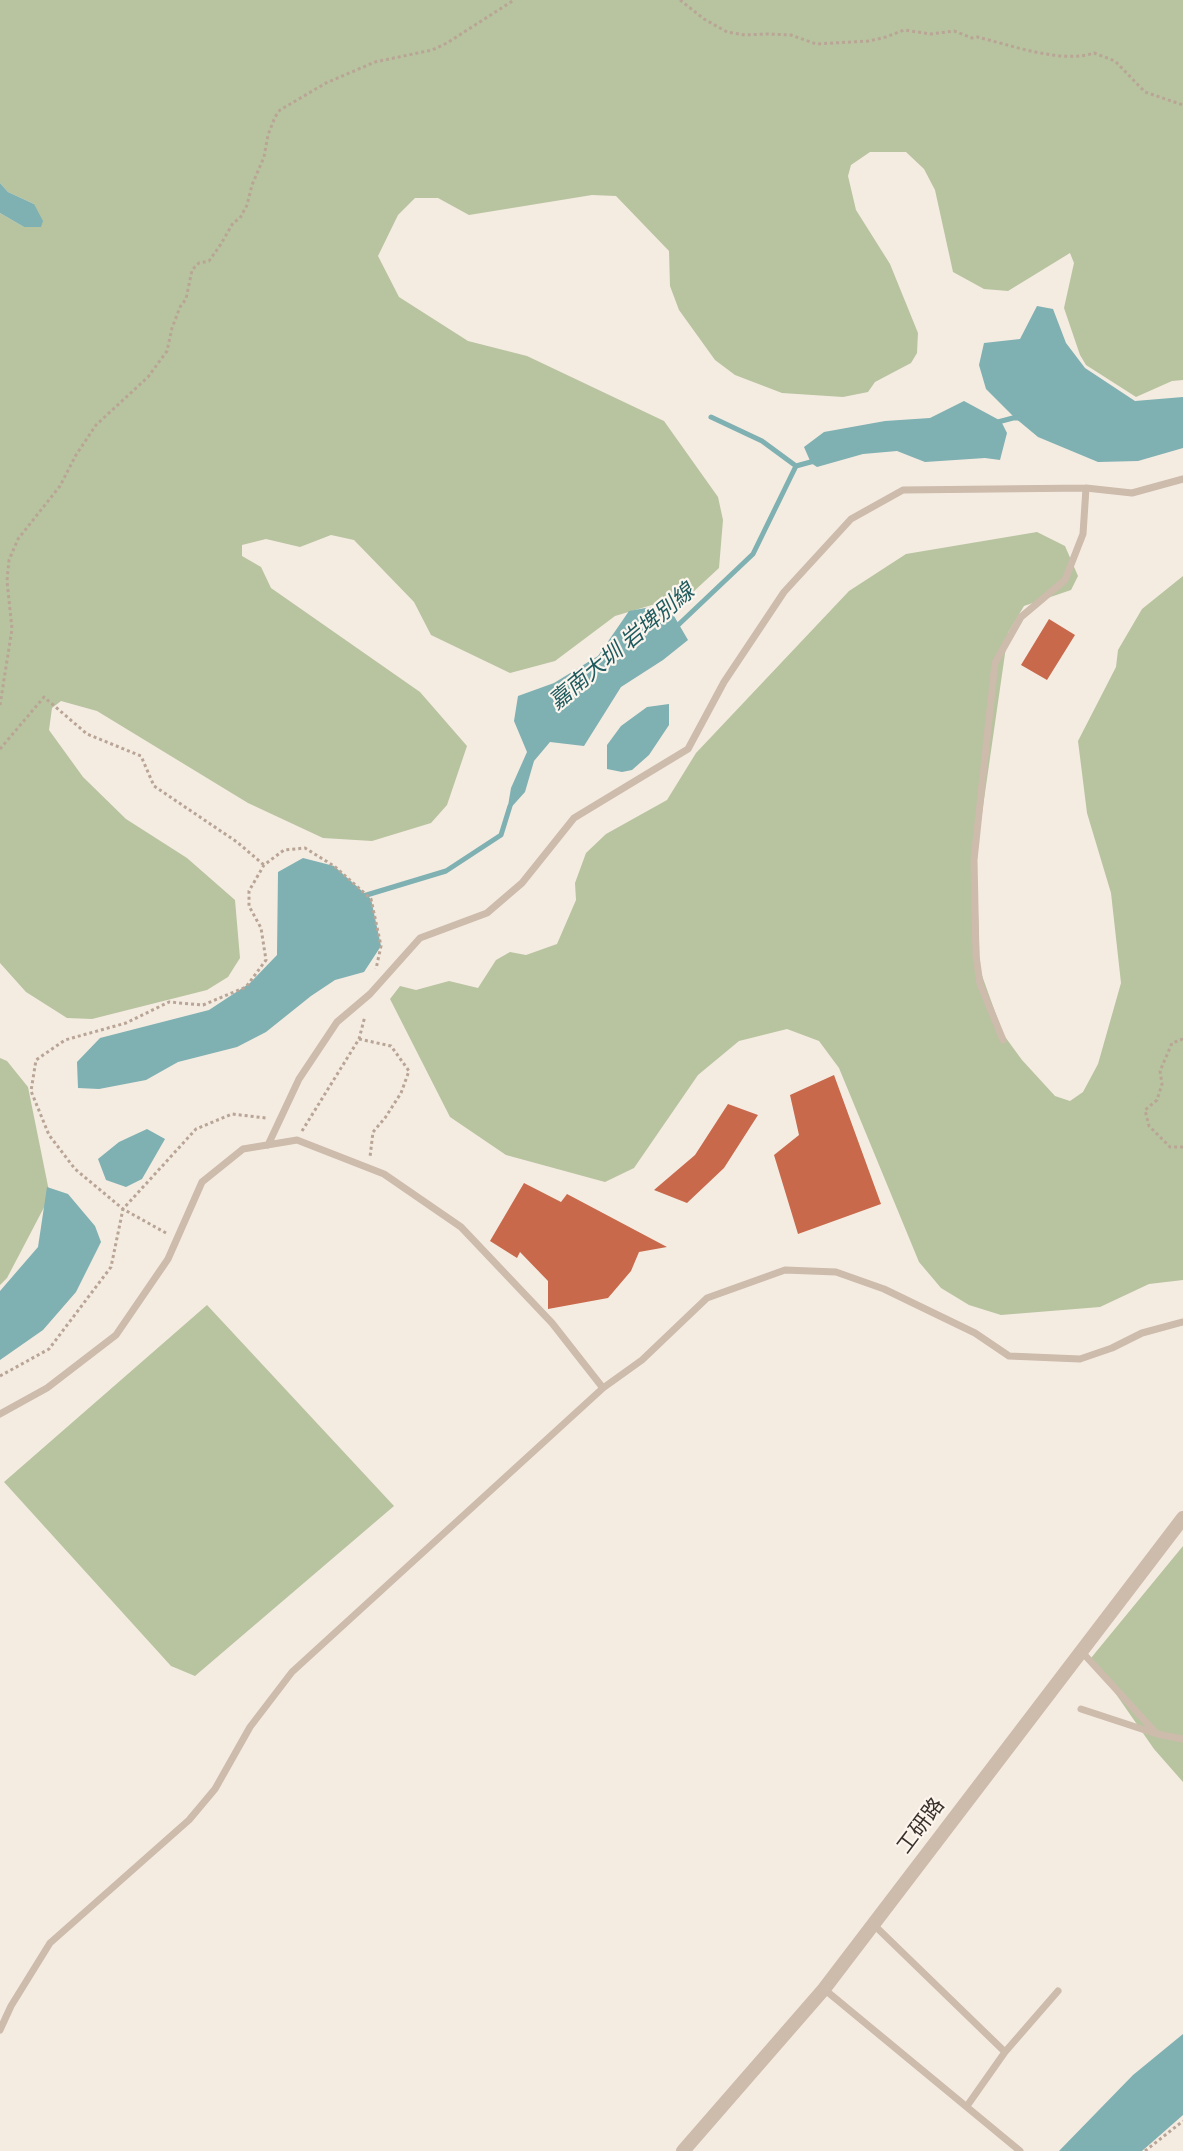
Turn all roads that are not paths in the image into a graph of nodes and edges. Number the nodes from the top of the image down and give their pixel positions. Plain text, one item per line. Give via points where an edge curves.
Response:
1 (1183, 479) edge
2 (1086, 488) junction
3 (1003, 1040) dead end
4 (268, 1145) junction
5 (1183, 1322) edge
6 (603, 1388) junction
7 (0, 1414) edge
8 (1183, 1518) edge
9 (1082, 1651) junction
10 (1081, 1709) dead end
11 (1157, 1734) junction
12 (1183, 1739) edge
13 (873, 1924) junction
14 (824, 1989) junction
15 (1058, 1991) dead end
16 (0, 2030) edge
17 (1005, 2052) junction
18 (967, 2106) junction
19 (683, 2151) edge
20 (1020, 2151) edge

1 - 2 lane via 1132,493
2 - 3 lane via 1083,534 1065,580 1021,617 996,663 974,860 980,984
2 - 4 lane via 903,490 851,519 784,592 724,682 688,749 574,818 522,883 487,913 420,939 370,994 337,1022 299,1079
4 - 6 lane via 297,1140 384,1174 461,1227 552,1323
4 - 7 lane via 243,1149 202,1182 168,1259 116,1335 47,1388
5 - 6 lane via 1142,1333 1080,1359 1009,1356 975,1333 884,1289 836,1272 785,1270 706,1298 642,1360
6 - 16 lane via 291,1672 250,1727 215,1789 189,1820 50,1943
8 - 9 street, 工研路
9 - 11 lane
9 - 13 street, 工研路
10 - 11 lane
11 - 12 lane
13 - 14 street, 工研路
13 - 17 lane
14 - 18 lane
14 - 19 street, 工研路
15 - 17 lane
17 - 18 lane
18 - 20 lane

